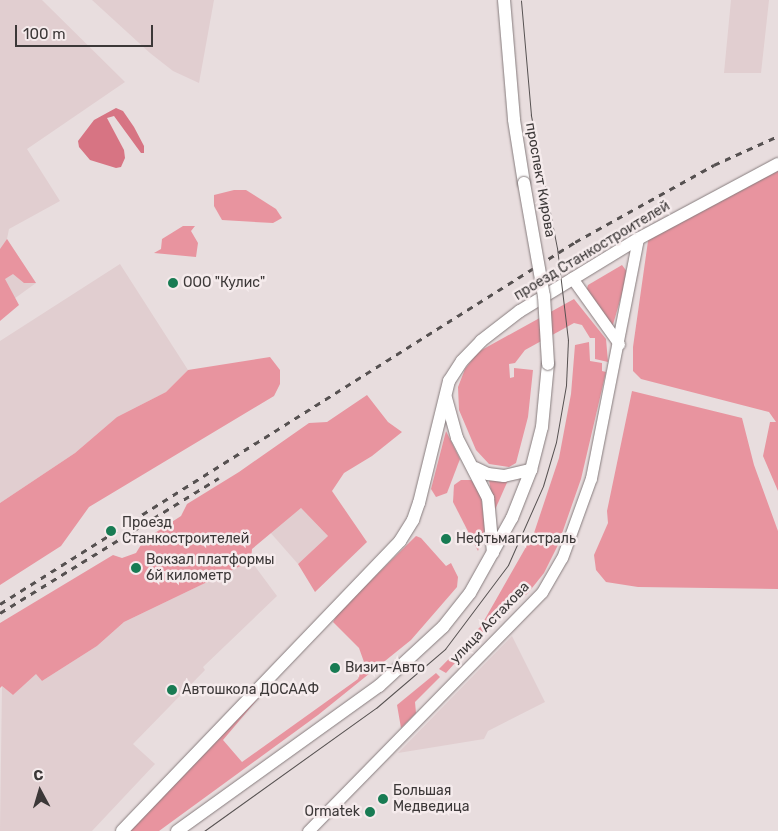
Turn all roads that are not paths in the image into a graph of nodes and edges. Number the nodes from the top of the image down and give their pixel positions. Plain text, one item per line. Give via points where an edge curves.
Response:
1 (504, 0) edge
2 (778, 164) edge
3 (638, 239) junction
4 (572, 278) junction
5 (619, 344) junction
6 (445, 392) junction
7 (475, 468) junction
8 (531, 470) junction
9 (493, 556) junction
10 (122, 831) edge
11 (178, 831) edge
12 (308, 831) edge

1 - 8 main road, проспект Кирова, bridge via 514,120 542,287 548,364 542,427
2 - 3 main road, проезд Станкостроителей
3 - 4 main road, проезд Станкостроителей
3 - 5 street, улица Астахова
4 - 5 street
4 - 6 main road, проезд Станкостроителей via 481,341 462,361
5 - 12 street, улица Астахова via 591,478 562,558 542,592
6 - 7 main road via 457,438
6 - 10 main road via 419,503 400,540
7 - 8 main road via 504,476
7 - 9 main road via 491,512
8 - 9 main road
9 - 11 main road via 470,593 414,657 339,717

